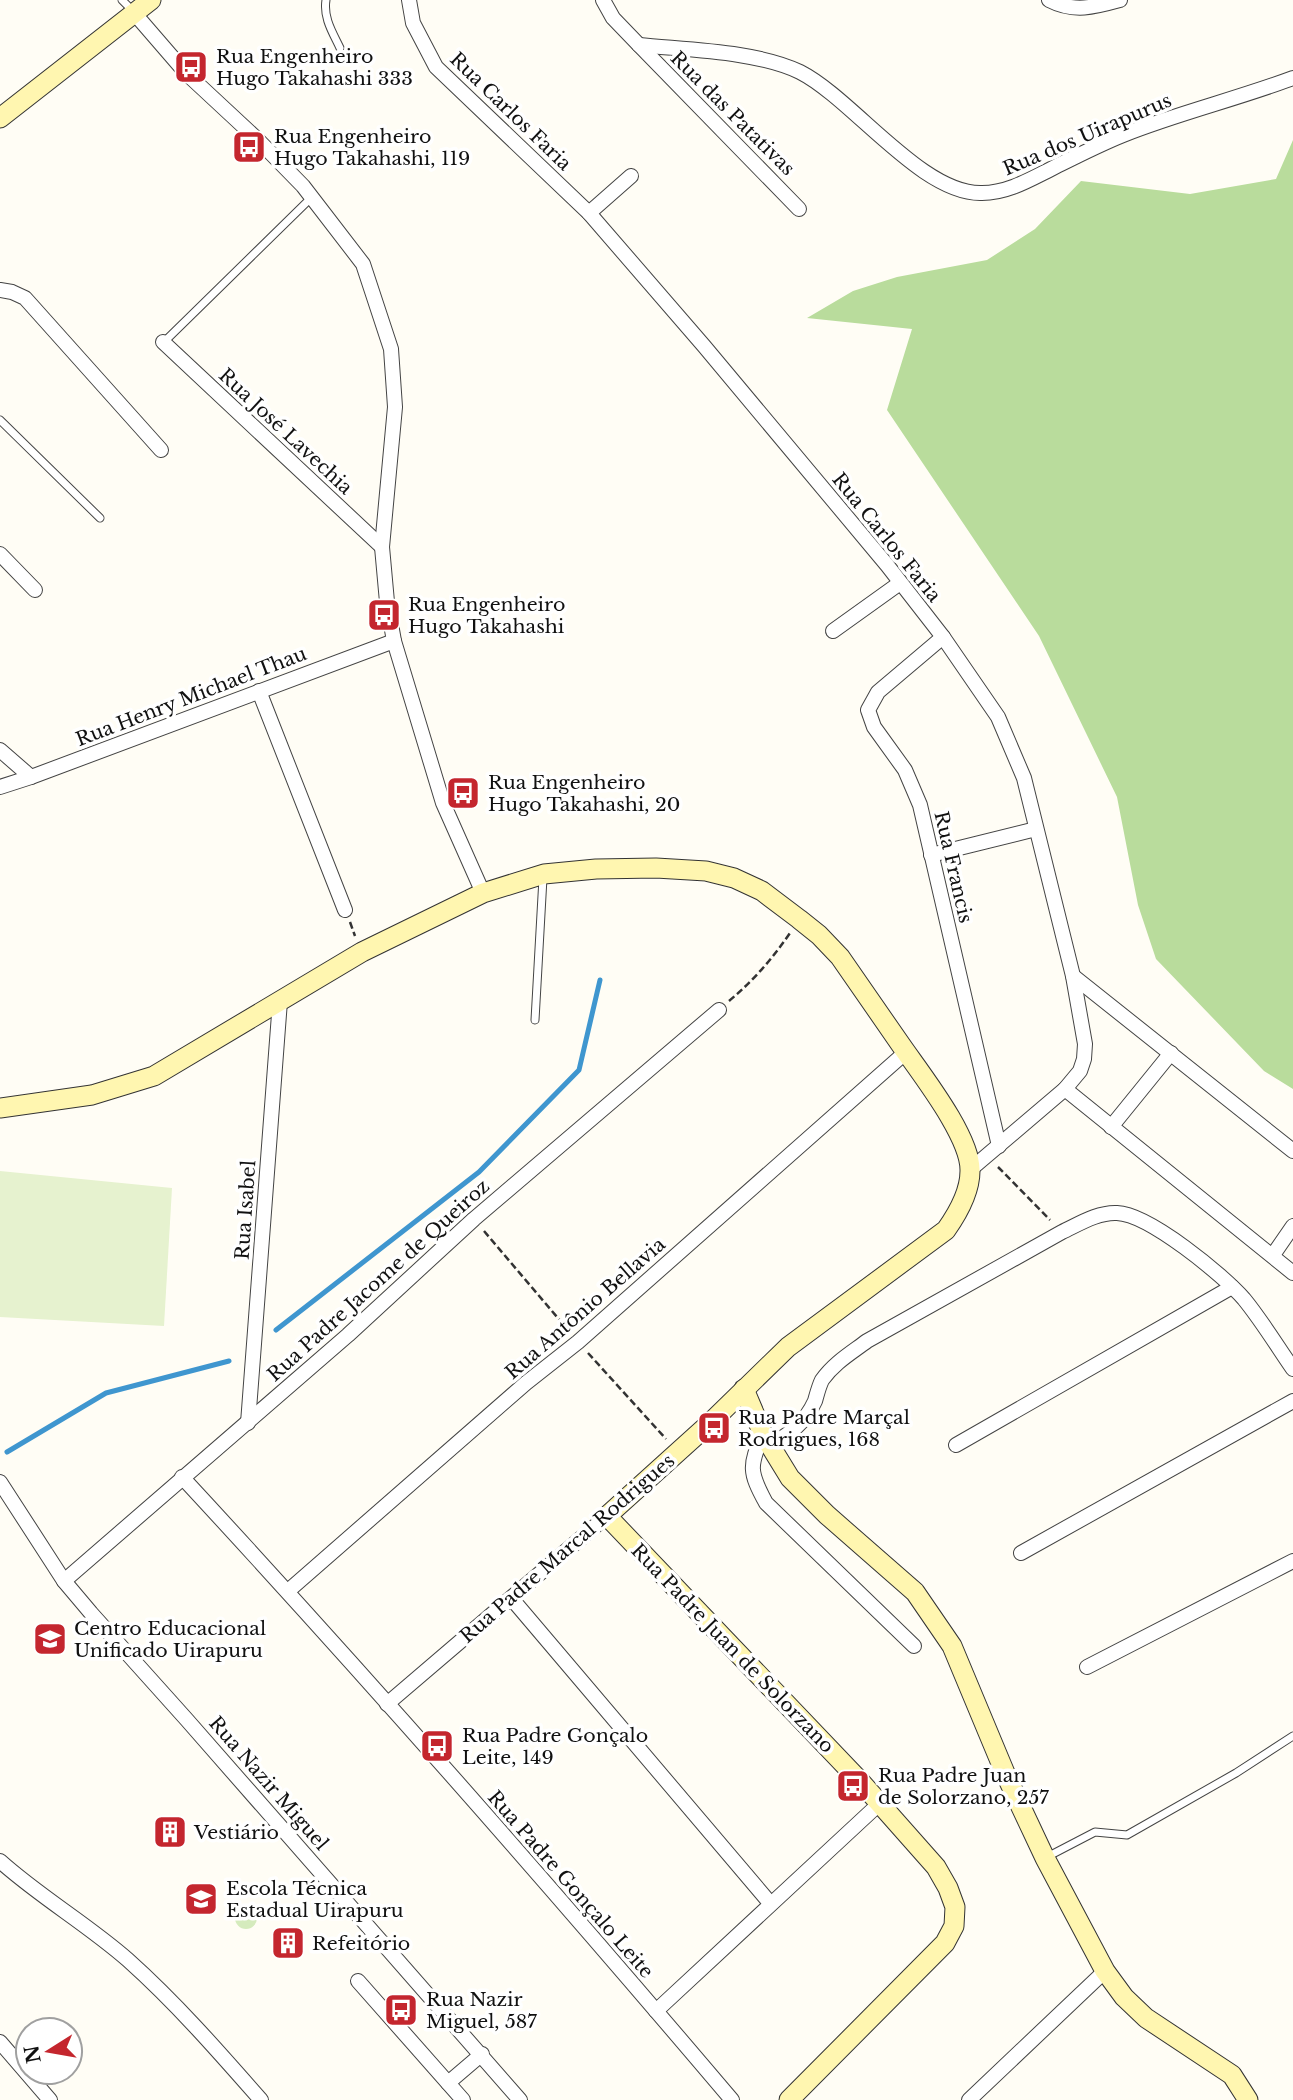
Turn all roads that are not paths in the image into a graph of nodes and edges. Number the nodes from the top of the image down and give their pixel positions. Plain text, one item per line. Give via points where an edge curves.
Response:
1 (152, 0) edge
2 (326, 0) edge
3 (409, 0) edge
4 (603, 0) edge
5 (1049, 0) edge
6 (1120, 0) edge
7 (129, 7) edge
8 (639, 45) junction
9 (340, 48) dead end
10 (1293, 78) edge
11 (0, 118) edge
12 (631, 176) dead end
13 (312, 197) junction
14 (799, 209) dead end
15 (589, 212) junction
16 (0, 290) edge
17 (163, 342) joint
18 (0, 420) edge
19 (161, 450) dead end
20 (100, 518) dead end
21 (382, 547) junction
22 (0, 554) edge
23 (901, 583) junction
24 (35, 590) dead end
25 (833, 631) dead end
26 (943, 637) junction
27 (394, 640) junction
28 (259, 691) junction
29 (0, 750) edge
30 (31, 777) junction
31 (0, 787) edge
32 (1036, 829) junction
33 (931, 855) junction
34 (544, 874) junction
35 (483, 892) junction
36 (345, 910) road end
37 (1073, 975) junction
38 (280, 1001) junction
39 (719, 1010) road end
40 (535, 1020) dead end
41 (906, 1052) junction
42 (1171, 1053) junction
43 (1065, 1089) junction
44 (0, 1108) edge
45 (1111, 1127) junction
46 (993, 1151) junction
47 (1293, 1151) edge
48 (971, 1169) junction
49 (1293, 1226) edge
50 (1273, 1255) junction
51 (1293, 1273) edge
52 (1232, 1287) junction
53 (1293, 1369) edge
54 (744, 1389) junction
55 (1293, 1401) edge
56 (248, 1423) junction
57 (766, 1440) junction
58 (956, 1445) dead end
59 (182, 1477) junction
60 (0, 1482) edge
61 (607, 1516) junction
62 (1021, 1553) dead end
63 (1293, 1561) edge
64 (64, 1581) junction
65 (288, 1591) junction
66 (512, 1599) junction
67 (914, 1646) dead end
68 (1087, 1667) dead end
69 (387, 1704) junction
70 (1293, 1736) edge
71 (879, 1804) junction
72 (1045, 1858) junction
73 (3, 1868) edge
74 (770, 1903) junction
75 (1105, 1971) junction
76 (358, 1981) dead end
77 (656, 2011) junction
78 (0, 2042) edge
79 (482, 2054) junction
80 (448, 2083) junction
81 (50, 2100) edge
82 (261, 2100) edge
83 (463, 2100) edge
84 (520, 2100) edge
85 (732, 2100) edge
86 (789, 2100) edge
87 (969, 2100) edge
88 (1248, 2100) edge

1 - 7 main road
2 - 9 lane via 328,23
3 - 15 street, Rua Carlos Faria via 413,23 436,67
4 - 8 street, Rua das Patativas
5 - 6 street via 1090,9
7 - 11 main road
7 - 13 street via 186,73
8 - 10 street, Rua dos Uirapurus via 765,60 799,72 922,169 950,187 980,194 1010,189 1130,132
8 - 14 street, Rua das Patativas
12 - 15 street
13 - 17 lane
13 - 21 street via 363,264 391,349 395,407
15 - 23 street, Rua Carlos Faria
16 - 19 street via 25,298
17 - 21 street, Rua José Lavechia
18 - 20 lane
21 - 27 street
22 - 24 street
23 - 25 street
23 - 26 street, Rua Carlos Faria
26 - 32 street, Rua Carlos Faria via 998,717 1024,778
26 - 33 street, Rua Francis via 878,692 868,710 914,789
27 - 28 street, Rua Henry Michael Thau
27 - 35 street via 443,803
28 - 30 street, Rua Henry Michael Thau
28 - 36 street
29 - 30 street
30 - 31 street, Rua Henry Michael Thau
32 - 33 street
32 - 37 street, Rua Carlos Faria
33 - 46 street, Rua Francis
34 - 35 main road
34 - 40 lane
34 - 41 main road via 634,868 706,871 753,887 819,934
35 - 38 main road via 362,952
37 - 42 street
37 - 43 street, Rua Carlos Faria via 1084,1059
38 - 44 main road via 154,1076 92,1096
38 - 56 street, Rua Isabel
39 - 56 street, Rua Padre Jacome de Queiroz via 474,1219
41 - 48 main road via 964,1143
41 - 65 street, Rua Antônio Bellavia
42 - 45 street
42 - 47 street
43 - 45 street
43 - 46 street, Rua Carlos Faria
45 - 50 street
46 - 48 street, Rua Carlos Faria
48 - 54 main road, Rua Padre Marcal Rodrigues via 967,1189 946,1230 788,1347
49 - 50 street
50 - 51 street
52 - 53 street
52 - 57 street via 1172,1238 1135,1218 1117,1213 1092,1218 867,1341 839,1361 821,1382 804,1421 790,1434
52 - 58 street
54 - 57 main road
54 - 61 main road, Rua Padre Marcal Rodrigues
55 - 62 street
56 - 59 street, Rua Padre Jacome de Queiroz
57 - 67 street via 752,1458 756,1485 765,1503
57 - 72 main road via 805,1495 915,1592 935,1619 952,1646
59 - 64 street, Rua Padre Jacome de Queiroz
59 - 65 street, Rua Padre Gonçalo Leite
60 - 64 street, Rua Nazir Miguel
61 - 66 street, Rua Padre Marcal Rodrigues
61 - 71 main road, Rua Padre Juan de Solorzano
63 - 68 street
64 - 79 street, Rua Nazir Miguel
65 - 69 street, Rua Padre Gonçalo Leite
66 - 69 street, Rua Padre Marcal Rodrigues
66 - 74 street
69 - 77 street, Rua Padre Gonçalo Leite
70 - 72 lane via 1126,1835 1095,1832
71 - 74 street
71 - 86 main road, Rua Padre Juan de Solorzano via 936,1867 955,1907 954,1926 945,1943
72 - 75 main road
73 - 82 street via 154,1984
74 - 77 street
75 - 87 street
75 - 88 main road via 1146,2018 1232,2075
76 - 80 street
77 - 85 street, Rua Padre Gonçalo Leite
78 - 81 street
79 - 80 street
79 - 84 street, Rua Nazir Miguel
80 - 83 street

